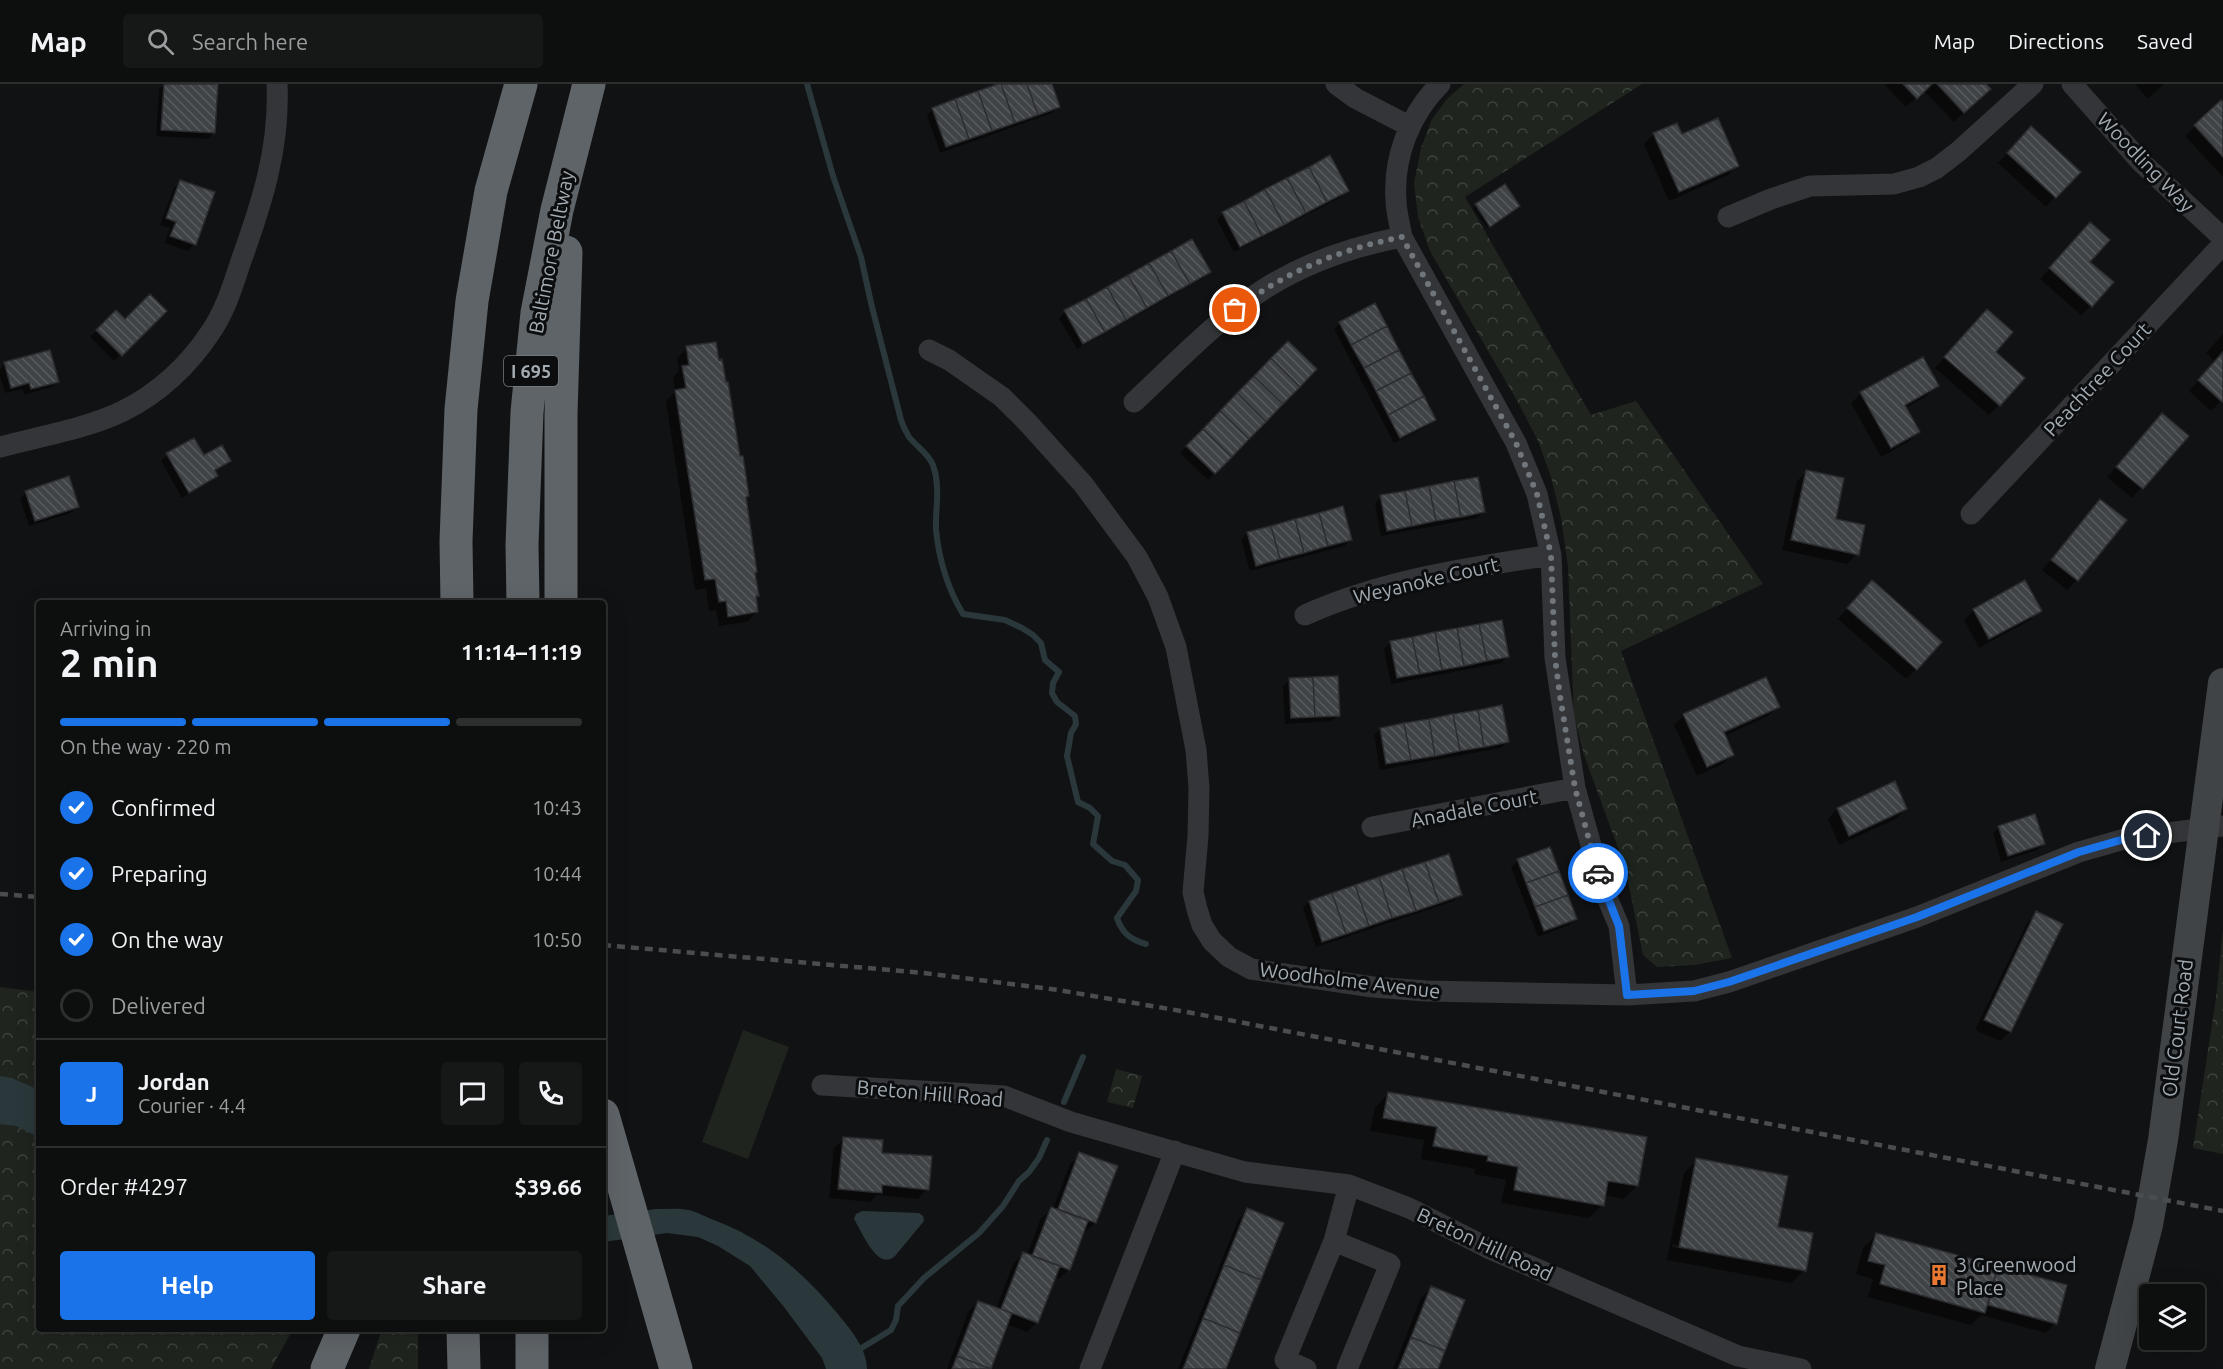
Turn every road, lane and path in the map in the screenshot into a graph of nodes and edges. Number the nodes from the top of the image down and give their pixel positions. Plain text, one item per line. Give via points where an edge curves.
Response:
1 (277, 84) edge
2 (521, 84) edge
3 (589, 84) edge
4 (1336, 84) edge
5 (1440, 84) edge
6 (2033, 84) edge
7 (2072, 84) edge
8 (1409, 126) junction
9 (573, 142) junction
10 (1728, 217) dead end
11 (1402, 237) junction
12 (2223, 238) edge
13 (2223, 244) edge
14 (929, 350) dead end
15 (1134, 402) dead end
16 (0, 447) edge
17 (1971, 514) dead end
18 (456, 541) junction
19 (1551, 555) junction
20 (449, 600) edge
21 (457, 600) edge
22 (523, 600) edge
23 (561, 600) edge
24 (1305, 615) dead end
25 (2223, 683) edge
26 (1575, 788) junction
27 (1372, 827) dead end
28 (2213, 827) edge
29 (1627, 995) junction
30 (822, 1085) dead end
31 (606, 1126) edge
32 (1175, 1151) junction
33 (1349, 1185) junction
34 (1334, 1241) junction
35 (343, 1332) edge
36 (463, 1332) edge
37 (532, 1332) edge
38 (1789, 1368) edge
39 (327, 1369) edge
40 (464, 1369) edge
41 (532, 1369) edge
42 (676, 1369) edge
43 (1090, 1369) edge
44 (1306, 1369) edge
45 (1347, 1369) edge
46 (2110, 1369) edge

1 - 16 street via 277,136 262,203 229,296 211,331 167,381 122,412
2 - 18 highway via 491,191 472,301 461,409
3 - 9 highway, Baltimore Beltway / I 695
4 - 8 street
5 - 8 street via 1421,104
6 - 10 street via 1959,151 1919,177 1894,184 1810,186
7 - 12 street, Woodling Way via 2141,162
8 - 11 street via 1395,184
9 - 22 highway, Baltimore Beltway / I 695 via 537,313 527,412
9 - 23 highway via 563,312
11 - 15 street via 1333,255 1269,286 1223,320
11 - 19 street via 1516,443 1537,494
13 - 17 street, Peachtree Court
14 - 29 street, Woodholme Avenue via 1002,397 1029,423 1111,519 1158,597 1176,647 1196,750 1198,836 1193,892 1202,925 1228,957 1251,969 1373,987
18 - 20 highway
18 - 21 highway
19 - 24 street, Weyanoke Court via 1394,583
19 - 26 street via 1555,658
25 - 28 main road, Old Court Road
26 - 27 street, Anadale Court
26 - 29 street via 1603,888 1619,926
28 - 29 street, Woodholme Avenue via 2128,838 2079,852 1917,917 1729,982 1694,991
28 - 46 main road, Old Court Road via 2145,1236
30 - 32 street, Breton Hill Road via 1004,1096 1071,1122
31 - 42 highway
32 - 33 street, Breton Hill Road via 1245,1172
32 - 43 street
33 - 34 street
33 - 38 street, Breton Hill Road via 1409,1208 1488,1248 1738,1356
34 - 44 street via 1285,1360
34 - 45 street via 1390,1263
35 - 39 highway
36 - 40 highway
37 - 41 highway

